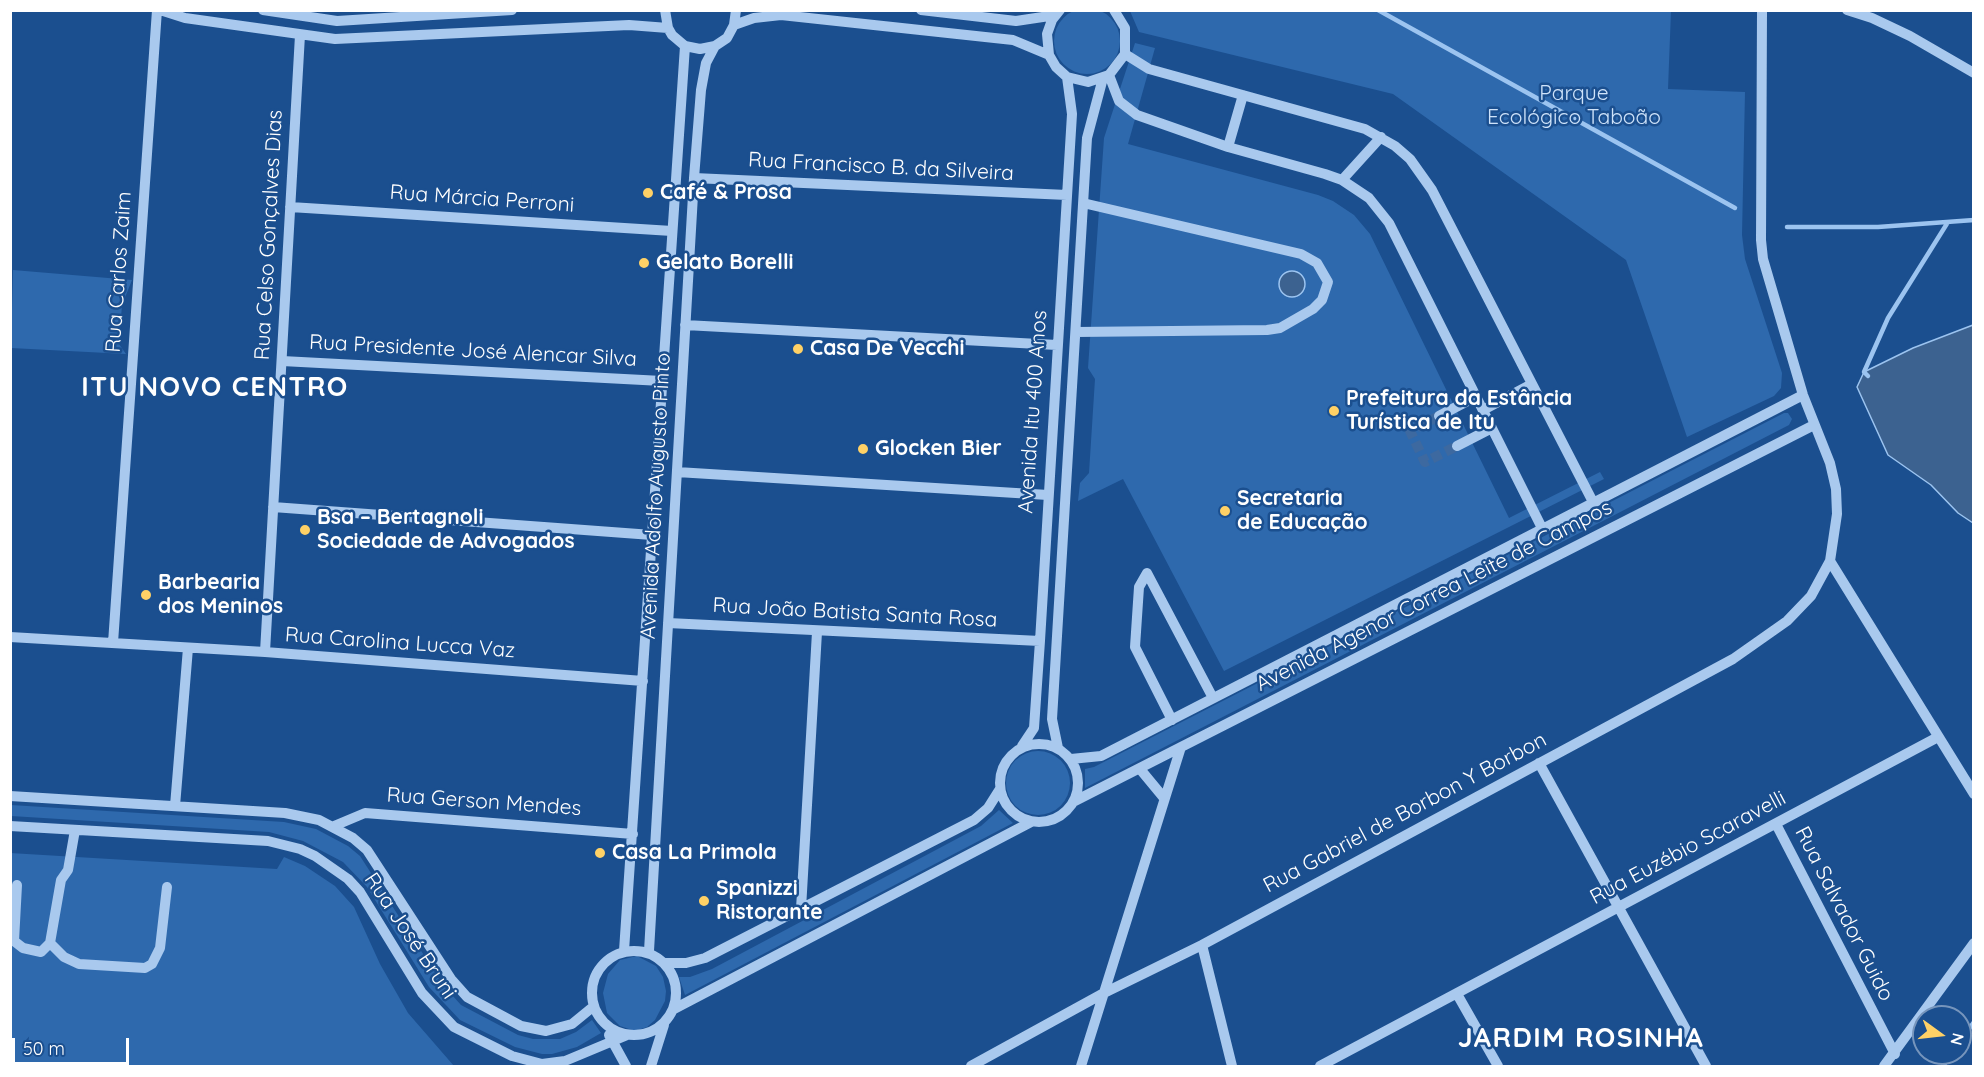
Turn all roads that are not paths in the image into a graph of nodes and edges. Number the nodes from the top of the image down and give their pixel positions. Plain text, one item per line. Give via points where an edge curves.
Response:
1 (159, 10) edge
2 (263, 10) edge
3 (512, 10) edge
4 (665, 10) edge
5 (736, 10) edge
6 (921, 10) edge
7 (1762, 10) edge
8 (1847, 10) edge
9 (1115, 11) edge
10 (1058, 13) edge
11 (734, 25) junction
12 (668, 28) junction
13 (300, 35) junction
14 (685, 46) junction
15 (715, 46) junction
16 (1125, 54) junction
17 (1049, 55) junction
18 (1974, 74) edge
19 (1067, 76) junction
20 (1106, 77) junction
21 (1242, 95) junction
22 (1381, 137) junction
23 (1228, 147) junction
24 (694, 178) junction
25 (1342, 180) junction
26 (1067, 195) junction
27 (1083, 203) junction
28 (290, 207) junction
29 (672, 231) junction
30 (685, 325) junction
31 (1076, 332) junction
32 (1057, 345) junction
33 (282, 361) junction
34 (662, 381) junction
35 (1532, 384) junction
36 (1803, 395) junction
37 (1477, 396) junction
38 (1483, 410) junction
39 (1439, 416) tunnel mouth
40 (1814, 425) junction
41 (1492, 428) junction
42 (1457, 446) tunnel mouth
43 (677, 472) junction
44 (1048, 495) junction
45 (1593, 502) junction
46 (273, 507) junction
47 (1542, 528) junction
48 (652, 534) junction
49 (1830, 561) junction
50 (668, 623) junction
51 (817, 632) junction
52 (10, 637) edge
53 (1040, 641) junction
54 (113, 643) junction
55 (188, 648) junction
56 (265, 652) junction
57 (643, 681) junction
58 (1212, 699) junction
59 (1172, 720) junction
60 (1938, 737) junction
61 (1022, 746) junction
62 (1181, 747) junction
63 (1058, 748) junction
64 (1071, 759) junction
65 (1539, 763) junction
66 (1140, 769) junction
67 (1000, 789) junction
68 (1974, 794) edge
69 (10, 796) edge
70 (1164, 798) junction
71 (1073, 802) junction
72 (175, 806) junction
73 (1031, 822) junction
74 (1776, 824) junction
75 (10, 826) edge
76 (334, 826) junction
77 (75, 830) junction
78 (633, 834) junction
79 (17, 885) dead end
80 (167, 887) dead end
81 (1619, 908) junction
82 (801, 909) junction
83 (50, 943) junction
84 (1974, 943) edge
85 (1202, 945) junction
86 (624, 951) junction
87 (649, 951) junction
88 (666, 963) junction
89 (1104, 993) junction
90 (1456, 994) junction
91 (594, 1006) junction
92 (674, 1008) junction
93 (604, 1024) junction
94 (664, 1025) junction
95 (625, 1036) junction
96 (613, 1041) junction
97 (1895, 1054) junction
98 (626, 1066) edge
99 (651, 1066) edge
100 (971, 1066) edge
101 (1081, 1066) edge
102 (1232, 1066) edge
103 (1320, 1066) edge
104 (1498, 1066) edge
105 (1706, 1066) edge
106 (1884, 1066) edge

1 - 13 street via 184,18
1 - 54 street, Rua Carlos Zaim
2 - 3 street via 337,21
4 - 12 street
5 - 11 street
6 - 10 street via 1016,21
7 - 36 street via 1761,240
8 - 18 street via 1910,36
9 - 16 street via 1125,28
10 - 17 street via 1047,34
11 - 15 street via 727,38
11 - 17 street via 781,15 1013,40
12 - 13 street via 629,25 335,39
12 - 14 street
13 - 28 street, Rua Celso Gonçalves Dias
14 - 15 street
14 - 29 street, Avenida Adolfo Augusto Pinto
15 - 24 street, Avenida Adolfo Augusto Pinto via 706,63 701,90
16 - 20 street
16 - 21 street via 1149,69
17 - 19 street
19 - 20 street via 1081,81
19 - 26 street, Avenida Itu 400 Anos via 1072,114
20 - 23 street via 1119,102 1137,115
20 - 27 street, Avenida Itu 400 Anos via 1089,124
21 - 22 street via 1349,124
21 - 23 street
22 - 25 street
22 - 35 street via 1410,159 1432,190
23 - 25 street
24 - 26 street, Rua Francisco B. da Silveira
24 - 30 street, Avenida Adolfo Augusto Pinto
25 - 37 street via 1381,210
26 - 32 street, Avenida Itu 400 Anos
27 - 31 street, Avenida Itu 400 Anos
27 - 31 street via 1301,254 1317,263 1328,282 1322,300 1313,309 1280,328
28 - 29 street, Rua Márcia Perroni
28 - 33 street, Rua Celso Gonçalves Dias
29 - 34 street, Avenida Adolfo Augusto Pinto
30 - 32 street
30 - 43 street, Avenida Adolfo Augusto Pinto
31 - 63 street, Avenida Itu 400 Anos via 1052,718
32 - 44 street, Avenida Itu 400 Anos
33 - 34 street, Rua Presidente José Alencar Silva
33 - 46 street, Rua Celso Gonçalves Dias
34 - 48 street, Avenida Adolfo Augusto Pinto
35 - 38 street
35 - 45 street
36 - 40 street
36 - 45 street, Avenida Agenor Correa Leite de Campos
37 - 38 street
37 - 39 street
38 - 41 street
40 - 49 street via 1836,489 1838,514
40 - 62 street, Avenida Agenor Correa Leite de Campos
41 - 42 street
41 - 47 street
43 - 44 street
43 - 50 street, Avenida Adolfo Augusto Pinto
44 - 53 street, Avenida Itu 400 Anos
45 - 47 street, Avenida Agenor Correa Leite de Campos
46 - 48 street
46 - 56 street, Rua Celso Gonçalves Dias
47 - 58 street, Avenida Agenor Correa Leite de Campos
48 - 57 street, Avenida Adolfo Augusto Pinto
49 - 60 street
49 - 65 street, Rua Gabriel de Borbon Y Borbon via 1810,596 1764,639
50 - 51 street, Rua João Batista Santa Rosa
50 - 87 street, Avenida Adolfo Augusto Pinto
51 - 53 street, Rua João Batista Santa Rosa
51 - 82 street
52 - 54 street, Rua Carolina Lucca Vaz
53 - 61 street, Avenida Itu 400 Anos via 1034,728
54 - 55 street, Rua Carolina Lucca Vaz
55 - 56 street, Rua Carolina Lucca Vaz
55 - 72 street
56 - 57 street, Rua Carolina Lucca Vaz
57 - 78 street, Avenida Adolfo Augusto Pinto
58 - 59 street, Avenida Agenor Correa Leite de Campos
58 - 59 street via 1147,573 1139,587 1135,647
59 - 64 street, Avenida Agenor Correa Leite de Campos via 1101,756
60 - 68 street
60 - 74 street, Rua Euzébio Scaravelli
61 - 63 street via 1041,743
61 - 67 street via 1006,760
62 - 66 street, Avenida Agenor Correa Leite de Campos
62 - 70 street
63 - 64 street
64 - 71 street via 1078,776
65 - 81 street
65 - 85 street, Rua Gabriel de Borbon Y Borbon
66 - 70 street
66 - 71 street, Avenida Agenor Correa Leite de Campos
67 - 73 street via 1010,810
67 - 82 street via 988,808 974,820
69 - 72 street, Rua José Bruni
70 - 89 street
71 - 73 street via 1054,819
72 - 76 street, Rua José Bruni via 293,814
73 - 92 street
74 - 81 street, Rua Euzébio Scaravelli
74 - 97 street, Rua Salvador Guido
75 - 77 street, Rua José Bruni
76 - 78 street, Rua Gerson Mendes via 365,813
76 - 91 street, Rua José Bruni via 353,838 377,863 451,979 467,997 521,1026 546,1031 572,1024
77 - 83 street
77 - 96 street, Rua José Bruni via 268,841 300,849 348,879 360,892 426,999 454,1028 512,1056 542,1064 565,1061
78 - 86 street, Avenida Adolfo Augusto Pinto
79 - 83 street via 14,940 23,948 41,952
80 - 83 street via 160,948 152,964 145,968 80,964 64,957
81 - 90 street, Rua Euzébio Scaravelli
81 - 105 street
82 - 88 street via 705,958
84 - 97 street
85 - 89 street, Rua Gabriel de Borbon Y Borbon
85 - 102 street
86 - 87 street
86 - 91 street via 600,968 594,981
87 - 88 street
88 - 92 street via 674,985
89 - 100 street, Rua Gabriel de Borbon Y Borbon
89 - 101 street
90 - 103 street, Rua Euzébio Scaravelli
90 - 104 street
91 - 93 street
92 - 94 street
93 - 95 street
93 - 96 street
94 - 95 street via 648,1033
94 - 99 street
95 - 96 street, Rua José Bruni
96 - 98 street
97 - 106 street

